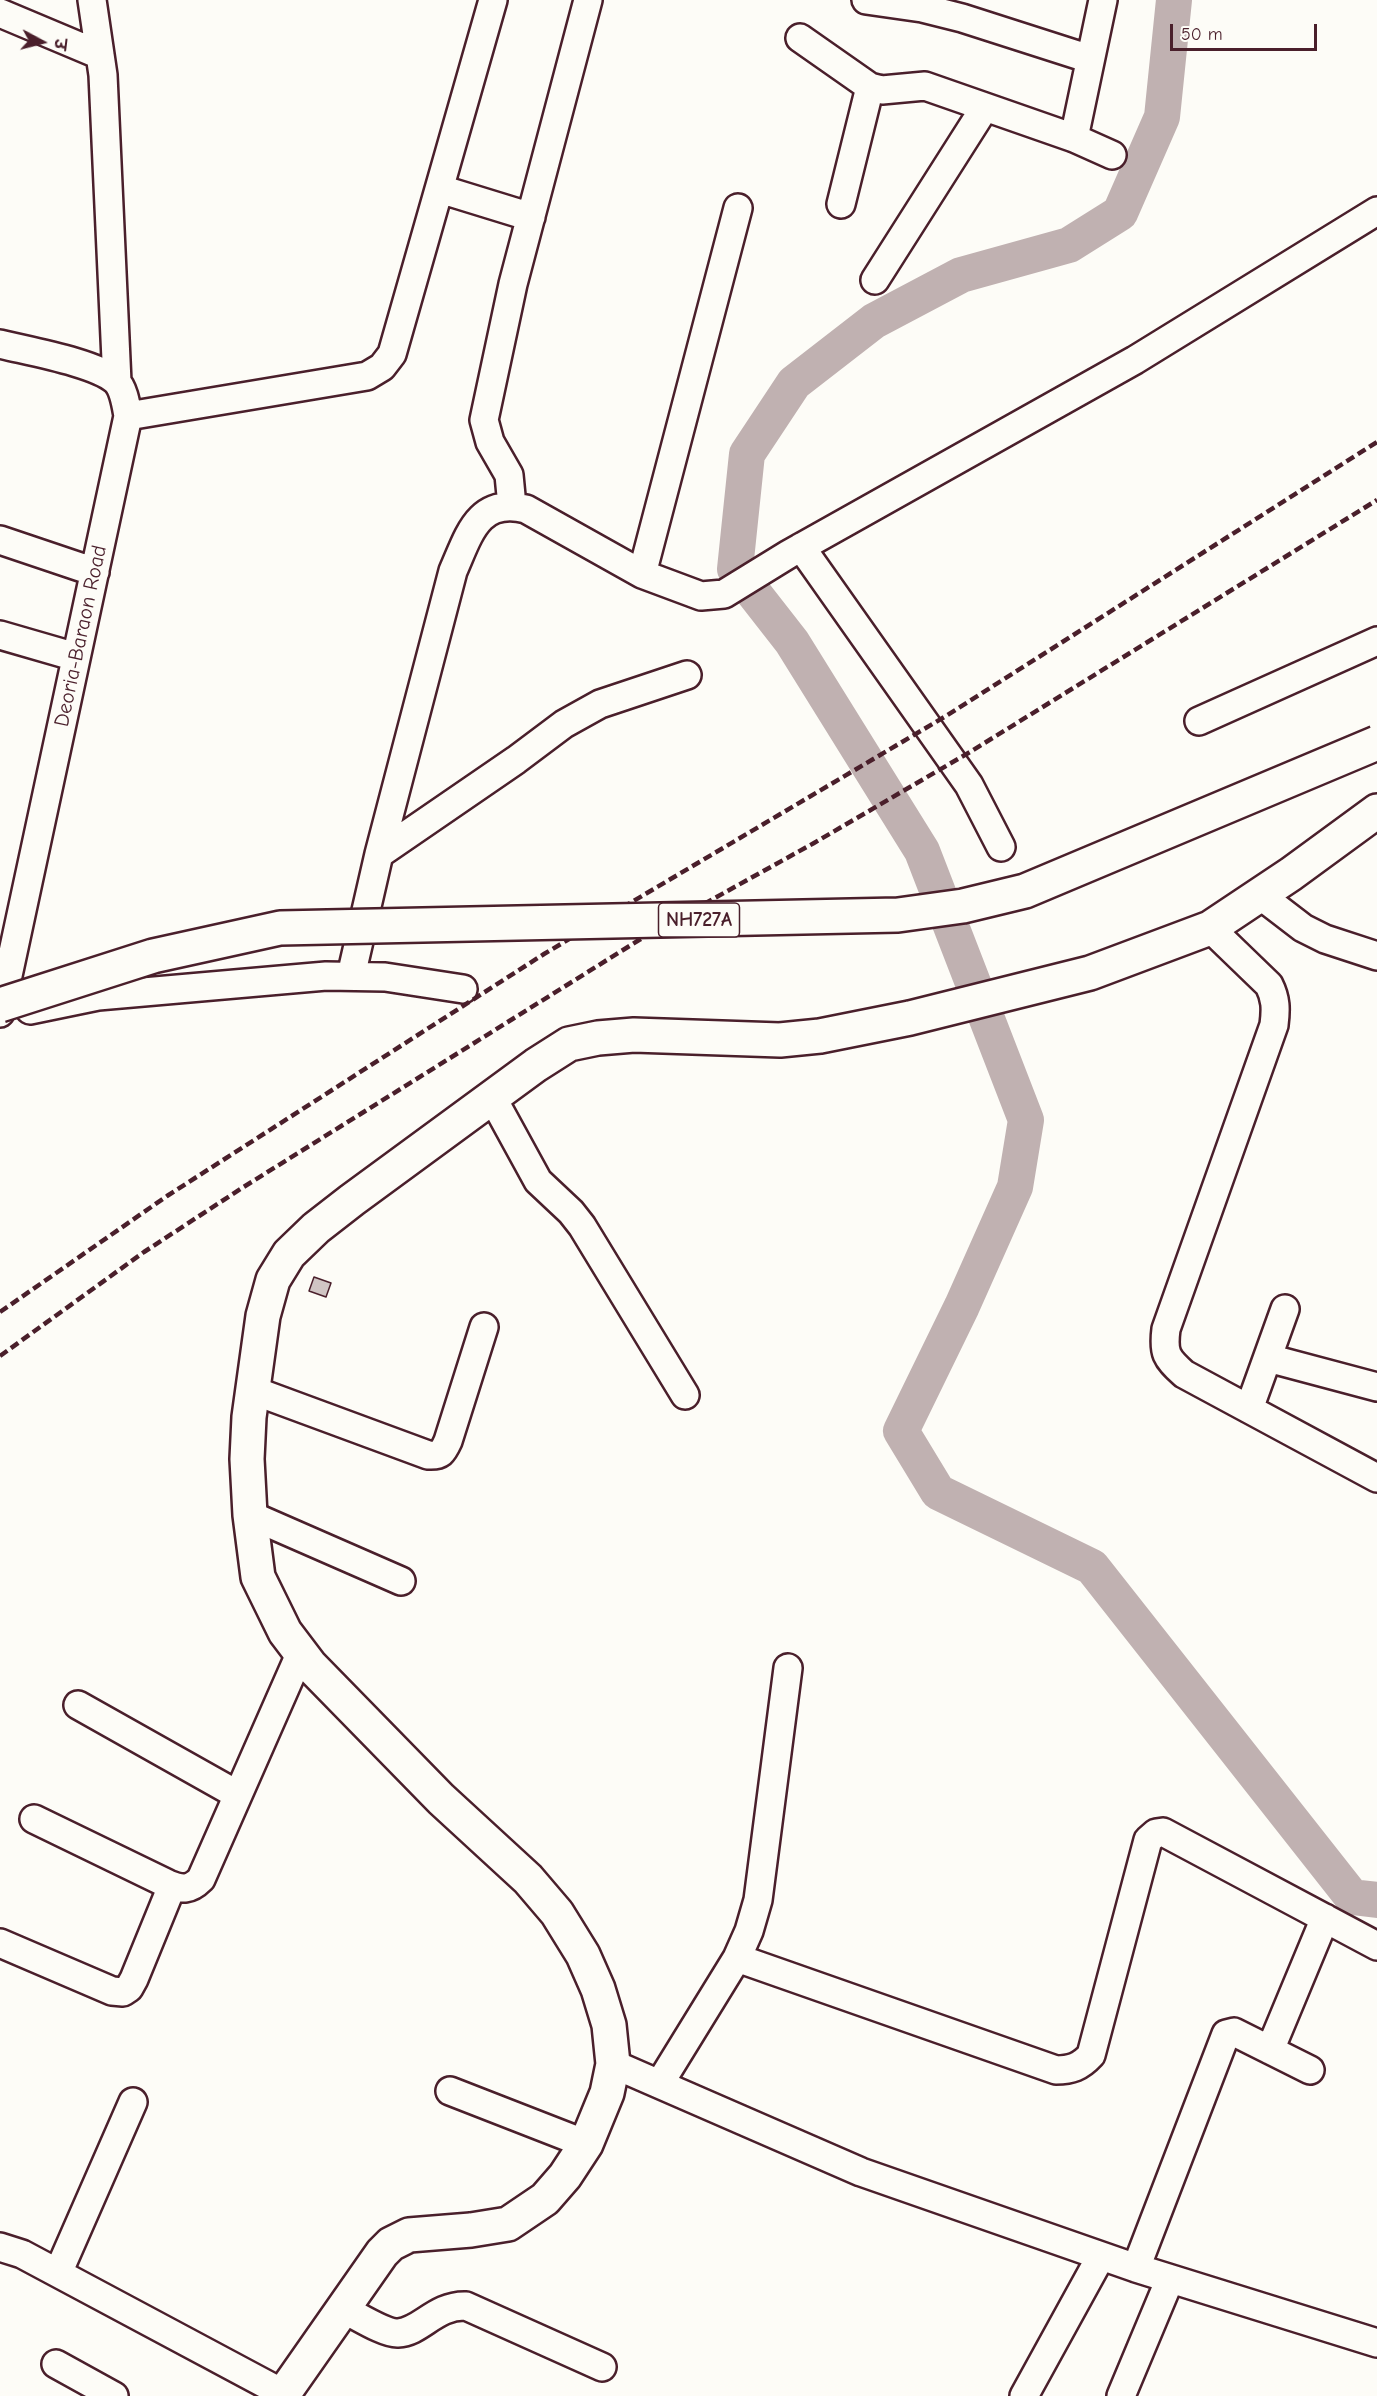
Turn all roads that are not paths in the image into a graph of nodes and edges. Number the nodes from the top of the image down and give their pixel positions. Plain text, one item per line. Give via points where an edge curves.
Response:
1 (92, 0) edge
2 (493, 0) edge
3 (588, 0) edge
4 (866, 0) edge
5 (1103, 0) edge
6 (0, 12) edge
7 (800, 38) dead end
8 (100, 55) junction
9 (1090, 59) junction
10 (870, 87) junction
11 (985, 107) junction
12 (1074, 138) junction
13 (1112, 155) dead end
14 (440, 189) junction
15 (841, 204) dead end
16 (738, 208) dead end
17 (1377, 211) edge
18 (531, 217) junction
19 (875, 280) dead end
20 (0, 344) edge
21 (117, 382) junction
22 (128, 416) junction
23 (512, 506) junction
24 (0, 540) edge
25 (795, 551) junction
26 (95, 572) junction
27 (642, 574) junction
28 (0, 635) edge
29 (1377, 641) edge
30 (76, 657) junction
31 (687, 675) dead end
32 (1199, 720) dead end
33 (1377, 743) edge
34 (1377, 810) edge
35 (1001, 847) dead end
36 (376, 867) junction
37 (1260, 895) junction
38 (1210, 928) junction
39 (1377, 956) edge
40 (351, 976) junction
41 (2, 988) edge
42 (463, 989) dead end
43 (0, 1013) edge
44 (0, 1018) edge
45 (492, 1097) junction
46 (1285, 1309) dead end
47 (484, 1327) dead end
48 (1268, 1358) junction
49 (1377, 1387) edge
50 (252, 1390) junction
51 (686, 1395) dead end
52 (1249, 1409) junction
53 (1377, 1478) edge
54 (250, 1515) junction
55 (401, 1581) dead end
56 (301, 1652) junction
57 (788, 1668) dead end
58 (78, 1705) dead end
59 (238, 1795) junction
60 (34, 1819) dead end
61 (172, 1886) junction
62 (1325, 1918) junction
63 (0, 1943) edge
64 (1377, 1946) edge
65 (737, 1958) junction
66 (1270, 2050) junction
67 (613, 2064) junction
68 (1310, 2070) dead end
69 (660, 2084) junction
70 (450, 2091) dead end
71 (133, 2102) dead end
72 (586, 2144) junction
73 (0, 2247) edge
74 (1101, 2256) junction
75 (1136, 2268) junction
76 (58, 2273) junction
77 (1170, 2279) junction
78 (343, 2309) junction
79 (1376, 2340) edge
80 (56, 2364) dead end
81 (602, 2367) dead end
82 (283, 2395) edge
83 (114, 2396) edge
84 (1024, 2396) edge
85 (1121, 2396) edge

1 - 8 street, Deoria-Baraon Road
2 - 14 street
3 - 18 street
4 - 9 street via 962,18
5 - 9 street
6 - 8 street
7 - 10 street
8 - 21 street, Deoria-Baraon Road
9 - 12 street
10 - 11 street via 882,90 925,86
10 - 15 street
11 - 12 street
11 - 19 street
12 - 13 street
14 - 18 street
14 - 22 street via 392,354 382,367 367,376
16 - 27 street
17 - 25 street via 1135,360
18 - 23 street via 484,420 490,442 509,475
20 - 21 street via 99,370
21 - 22 street, Deoria-Baraon Road
22 - 26 street, Deoria-Baraon Road
23 - 27 street via 526,509
23 - 36 street via 492,509 481,518 469,534 453,571
24 - 26 street
25 - 27 street via 724,594 701,596
25 - 35 street via 969,785
26 - 30 street, Deoria-Baraon Road
28 - 30 street
29 - 32 street
30 - 41 street, Deoria-Baraon Road
31 - 36 street via 600,704 564,724
33 - 41 main road, NH727A, bridge via 1025,891 963,906 898,915 280,928
34 - 37 main road
36 - 40 street
37 - 38 main road
37 - 39 street via 1303,928
38 - 45 main road via 1090,973 820,1036 780,1040 634,1035 569,1044
38 - 52 street via 1269,985 1276,1010 1166,1329 1164,1349 1170,1362 1184,1374
40 - 42 street
40 - 44 street via 99,996
41 - 43 street, Deoria-Baraon Road
45 - 50 main road via 316,1228 289,1254 273,1280 261,1326
45 - 51 street via 538,1181 582,1226
46 - 48 street
47 - 50 street via 448,1441 437,1456
48 - 49 street
48 - 52 street
50 - 54 main road via 247,1459
52 - 53 street
54 - 55 street
54 - 56 main road via 258,1577 285,1632
56 - 59 street
56 - 67 main road via 441,1799 528,1879 557,1912 598,1989 609,2025
57 - 65 street via 758,1900 750,1931
58 - 59 street
59 - 61 street via 201,1879 193,1887
60 - 61 street
61 - 63 street via 134,1979 123,1992 112,1991
62 - 64 street
62 - 65 street via 1175,1837 1155,1833 1148,1840 1091,2055 1069,2070 1056,2070
62 - 66 street
65 - 69 street
66 - 68 street
66 - 75 street via 1234,2031 1227,2034
67 - 69 street
67 - 72 main road via 607,2093
69 - 74 street via 861,2172
70 - 72 street
71 - 76 street
72 - 78 main road via 544,2199 508,2224 409,2235 391,2244
73 - 76 street
74 - 75 street
74 - 84 street
75 - 77 street
76 - 82 street
77 - 79 street
77 - 85 street
78 - 81 street via 398,2334 448,2307 466,2306
78 - 82 main road
80 - 83 street

